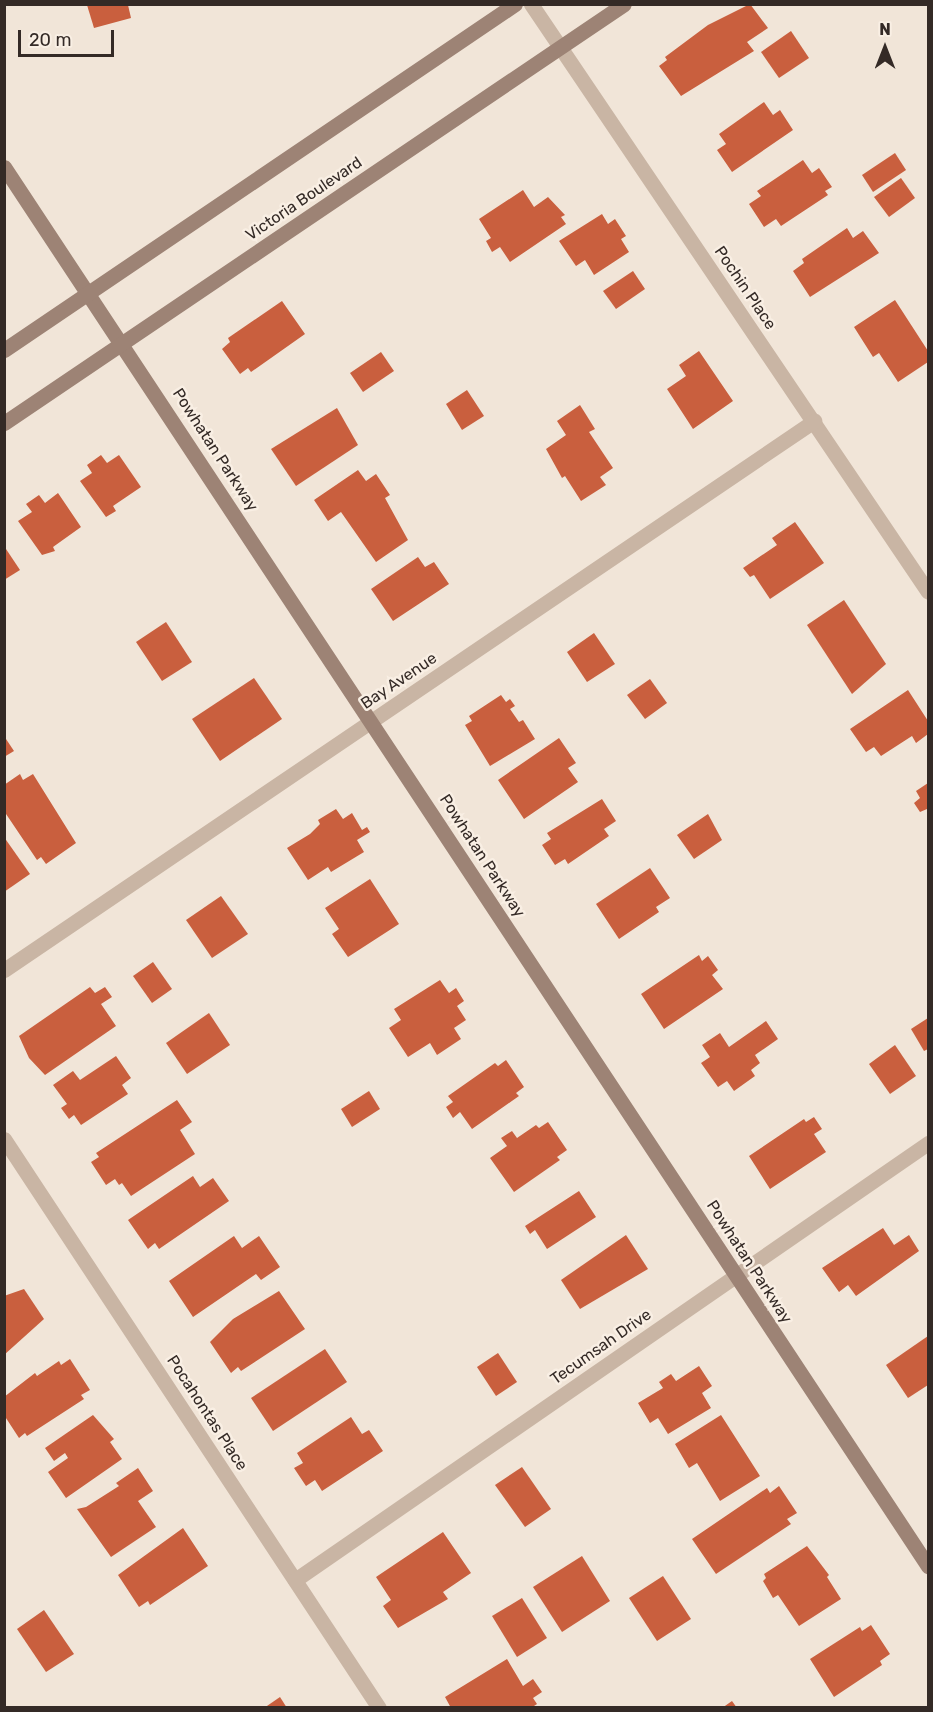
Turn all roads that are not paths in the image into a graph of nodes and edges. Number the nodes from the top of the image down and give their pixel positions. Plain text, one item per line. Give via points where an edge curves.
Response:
1 (515, 4) edge
2 (531, 4) edge
3 (624, 4) edge
4 (561, 48) junction
5 (4, 167) edge
6 (88, 293) junction
7 (122, 343) junction
8 (4, 351) edge
9 (814, 421) junction
10 (4, 423) edge
11 (928, 592) edge
12 (371, 721) junction
13 (4, 970) edge
14 (4, 1139) edge
15 (928, 1143) edge
16 (737, 1276) junction
17 (928, 1566) edge
18 (295, 1580) junction
19 (379, 1707) edge

1 - 6 main road
2 - 4 street, Pochin Place
3 - 4 main road, Victoria Boulevard
4 - 7 main road, Victoria Boulevard
4 - 9 street, Pochin Place
5 - 6 main road, Powhatan Parkway
6 - 7 main road, Powhatan Parkway
6 - 8 main road
7 - 10 main road, Victoria Boulevard
7 - 12 main road, Powhatan Parkway
9 - 11 street, Pochin Place
9 - 12 street, Bay Avenue
12 - 13 street, Bay Avenue
12 - 16 main road, Powhatan Parkway
14 - 18 street, Pocahontas Place
15 - 16 street, Tecumsah Drive
16 - 17 main road, Powhatan Parkway
16 - 18 street, Tecumsah Drive
18 - 19 street, Pocahontas Place

